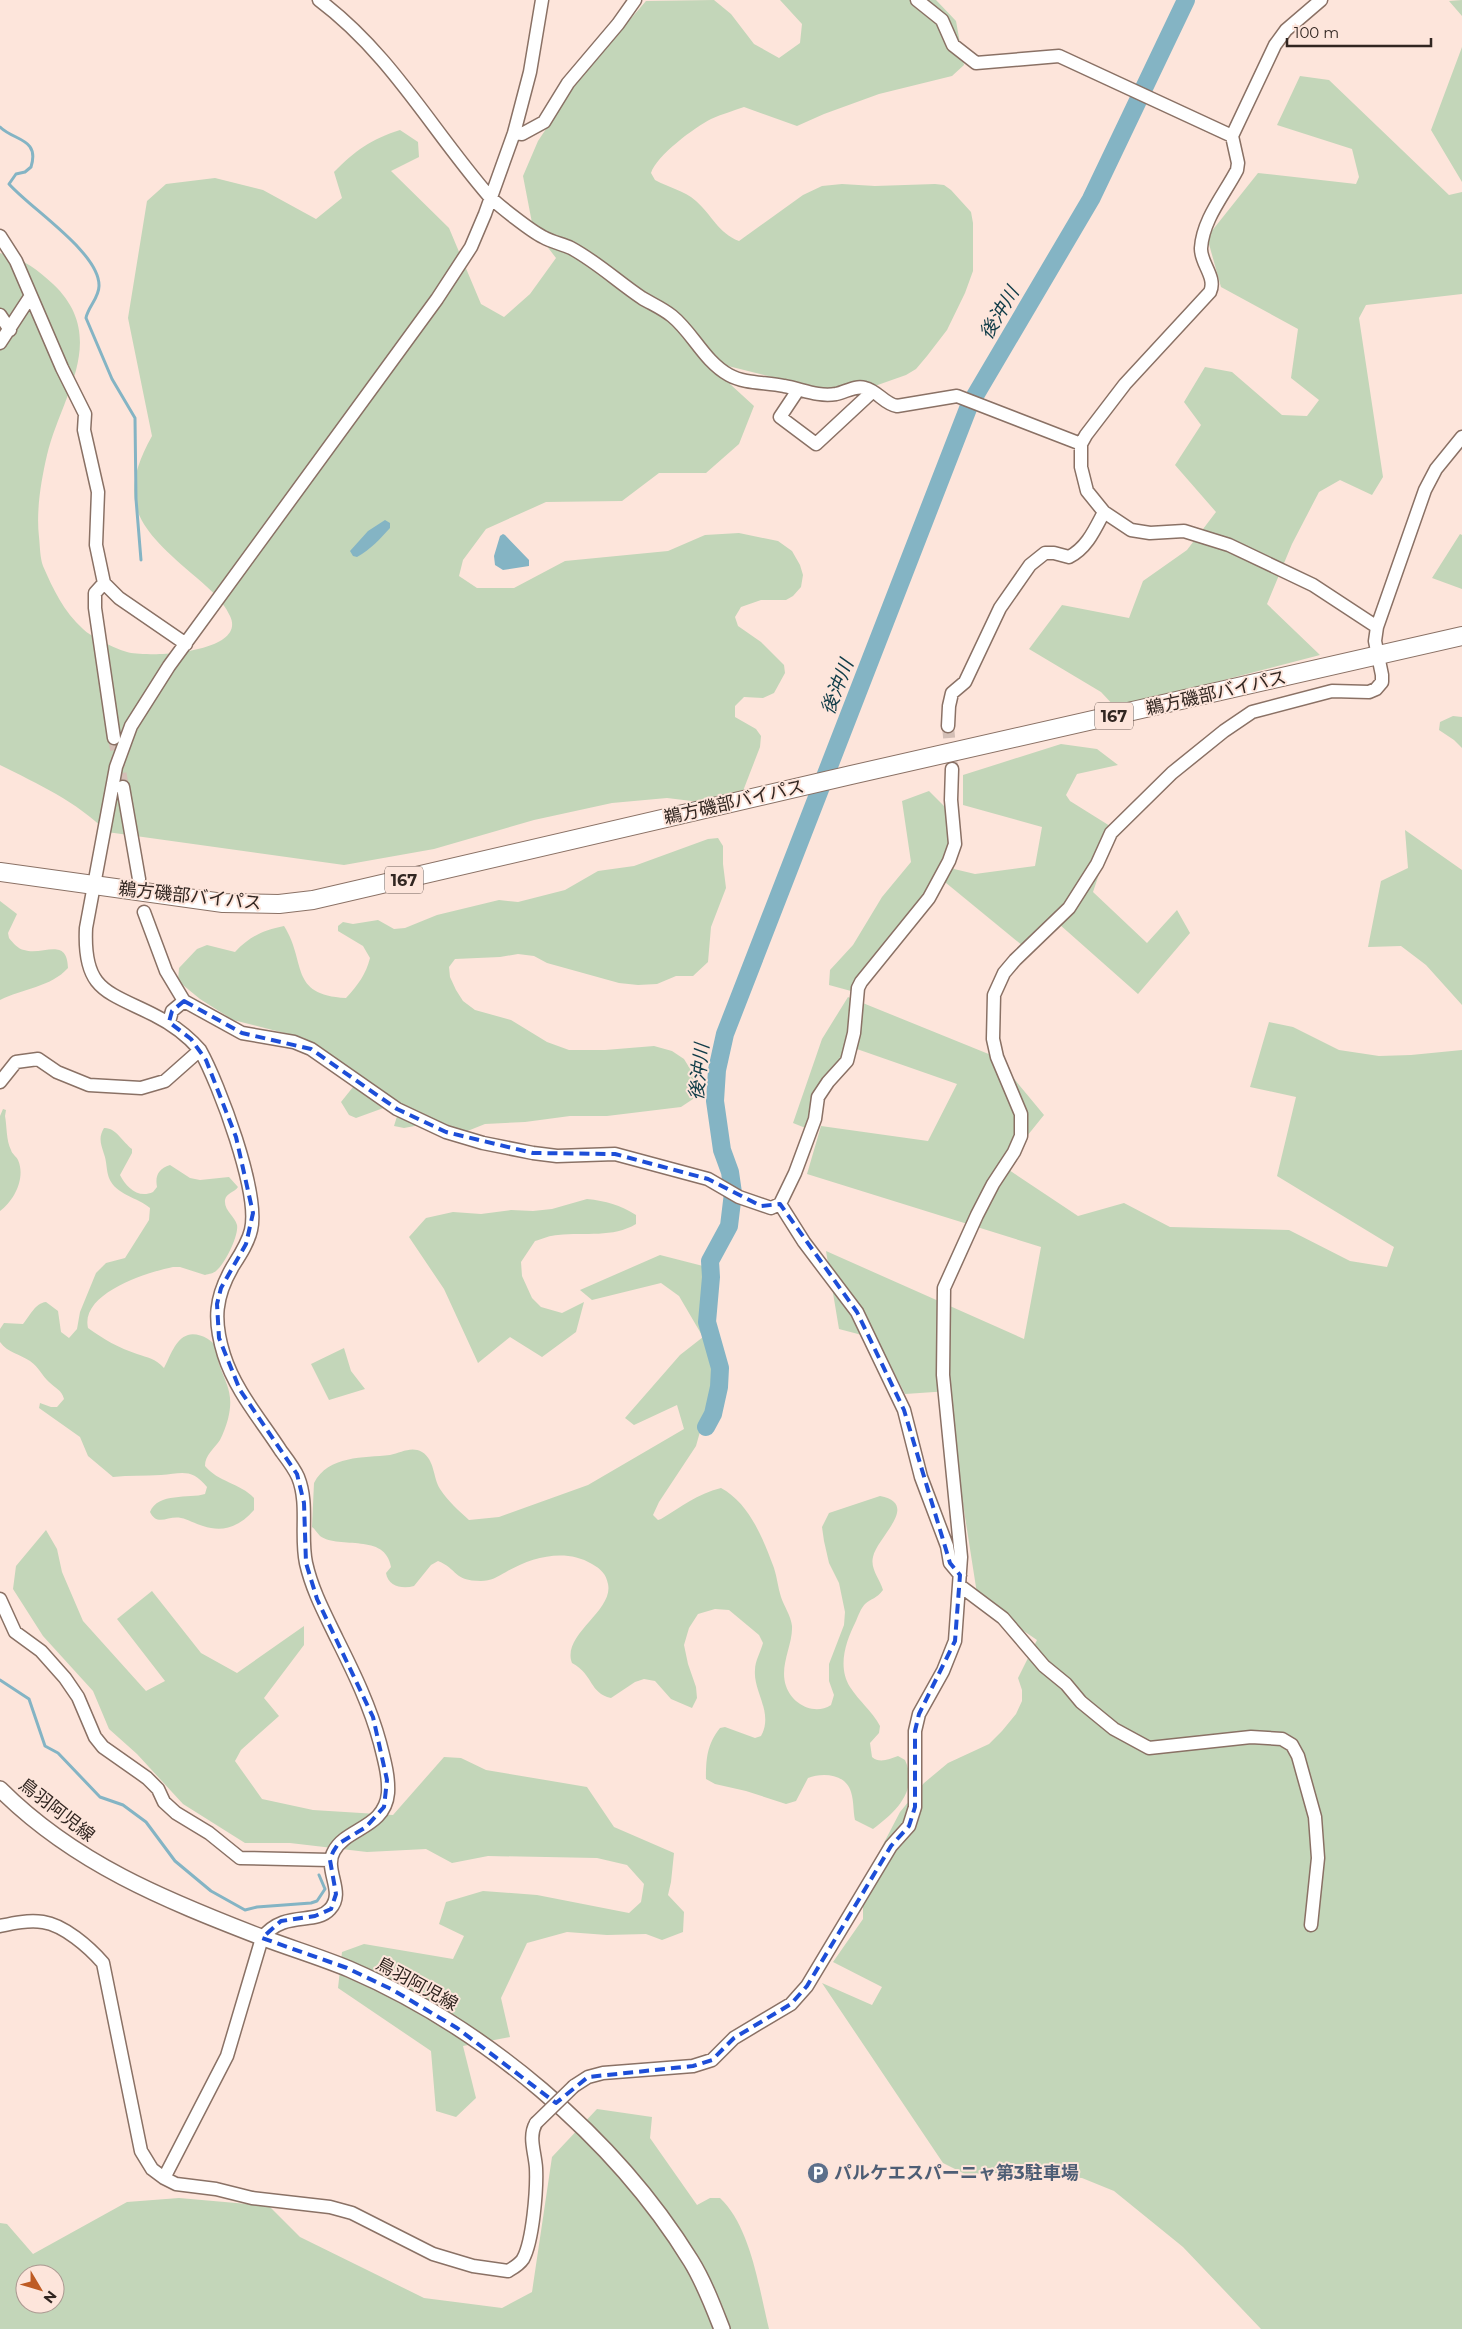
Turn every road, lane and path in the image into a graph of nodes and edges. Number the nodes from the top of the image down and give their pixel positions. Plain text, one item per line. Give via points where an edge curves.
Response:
1 (319, 0) edge
2 (542, 0) edge
3 (635, 0) edge
4 (917, 0) edge
5 (1321, 0) edge
6 (514, 133) junction
7 (1232, 136) junction
8 (491, 198) junction
9 (0, 236) edge
10 (30, 298) junction
11 (0, 316) edge
12 (10, 330) junction
13 (0, 343) edge
14 (798, 390) junction
15 (872, 392) junction
16 (1462, 437) edge
17 (1081, 444) junction
18 (1104, 512) junction
19 (104, 582) junction
20 (1377, 627) junction
21 (1462, 636) edge
22 (186, 644) junction
23 (1377, 657) junction
24 (948, 726) tunnel mouth
25 (114, 738) tunnel mouth
26 (952, 769) tunnel mouth
27 (123, 787) tunnel mouth
28 (0, 872) edge
29 (139, 879) dead end
30 (95, 885) junction
31 (144, 912) dead end
32 (184, 1001) junction
33 (168, 1022) junction
34 (200, 1050) junction
35 (0, 1082) edge
36 (780, 1204) junction
37 (959, 1580) junction
38 (0, 1599) edge
39 (0, 1789) edge
40 (330, 1860) junction
41 (1311, 1925) dead end
42 (0, 1926) edge
43 (262, 1938) junction
44 (164, 2178) junction
45 (722, 2329) edge

1 - 8 street via 373,47
2 - 6 street via 530,72
3 - 6 street via 568,83 544,122 522,134
4 - 7 street via 942,20 953,45 976,63 1059,56
5 - 7 street via 1286,30 1275,45
6 - 8 street
7 - 17 street via 1237,170 1207,222 1201,244 1201,258 1212,288 1125,384
8 - 14 street via 543,237 595,262 672,316 706,356 730,375
8 - 22 street via 471,247 437,299
9 - 10 street via 16,261
10 - 12 street
10 - 19 street via 85,414 84,430 98,492 96,545
11 - 12 street
12 - 13 street
14 - 15 street via 811,394 836,394 865,388
14 - 15 street via 780,417 816,444
15 - 17 street via 890,405 898,406 957,396
16 - 20 street via 1436,469 1426,490
17 - 18 street via 1083,480 1087,491
18 - 20 street via 1131,530 1150,533 1184,531 1229,545 1313,585
18 - 24 street via 1078,553 1069,557 1045,553 1030,565 1000,608 965,682 952,692
19 - 22 street via 120,598
19 - 25 street via 95,593 95,608
20 - 23 street
21 - 23 highway, 鵜方磯部バイパス / 167
22 - 30 street via 148,698 122,749 111,783
23 - 30 highway, 鵜方磯部バイパス / 167 via 313,900 279,904 223,903
23 - 37 street via 1382,682 1376,689 1369,692 1332,691 1252,712 1172,773 1111,833 1097,864 1069,908 1015,960 1004,973 994,995 993,1039 1022,1127 1014,1152 977,1215 944,1288 943,1374 961,1557
26 - 36 street via 955,844 949,861 929,898 858,988 854,1033 847,1060 818,1098 795,1173
27 - 29 street
28 - 30 highway, 鵜方磯部バイパス / 167
30 - 33 street via 85,950 95,980 106,992
31 - 32 street via 166,971
32 - 33 street via 172,1011
32 - 36 street via 242,1033 294,1042 311,1049 397,1109 446,1132 533,1153 557,1156 615,1154 708,1179 761,1206 771,1208
33 - 34 street
34 - 35 street via 165,1081 141,1088 89,1084 57,1072 38,1059 16,1062
34 - 40 street via 236,1137 253,1213 246,1244 221,1288 217,1304 219,1338 240,1390 297,1474 304,1503 306,1563 317,1599 361,1686 386,1763 388,1794 384,1807 366,1827 338,1844
36 - 37 street via 804,1242 857,1312 904,1410 922,1477 950,1563
37 - 41 street via 1003,1618 1044,1666 1081,1702 1114,1729 1149,1748 1251,1737 1282,1739 1292,1745 1316,1817 1318,1858
37 - 44 street, bridge via 955,1641 943,1671 919,1714 915,1732 915,1807 909,1826 891,1846 807,1986 791,2004 734,2038 712,2060 693,2066 588,2077 536,2122 532,2130 535,2201 529,2236 522,2260 508,2271 474,2266 433,2254 352,2213 330,2206 252,2198 176,2184
38 - 40 street via 14,1632 41,1651 65,1678 103,1747 147,1778 176,1813 209,1833 240,1858
39 - 43 main road, 鳥羽阿児線 via 78,1852 122,1879
40 - 43 street via 336,1894 331,1909 315,1916 281,1922
42 - 44 street via 45,1922 60,1928 103,1963 141,2151 152,2169
43 - 44 street via 227,2056
43 - 45 main road, 鳥羽阿児線 via 347,1968 393,1990 499,2057 561,2108 653,2205 692,2263

